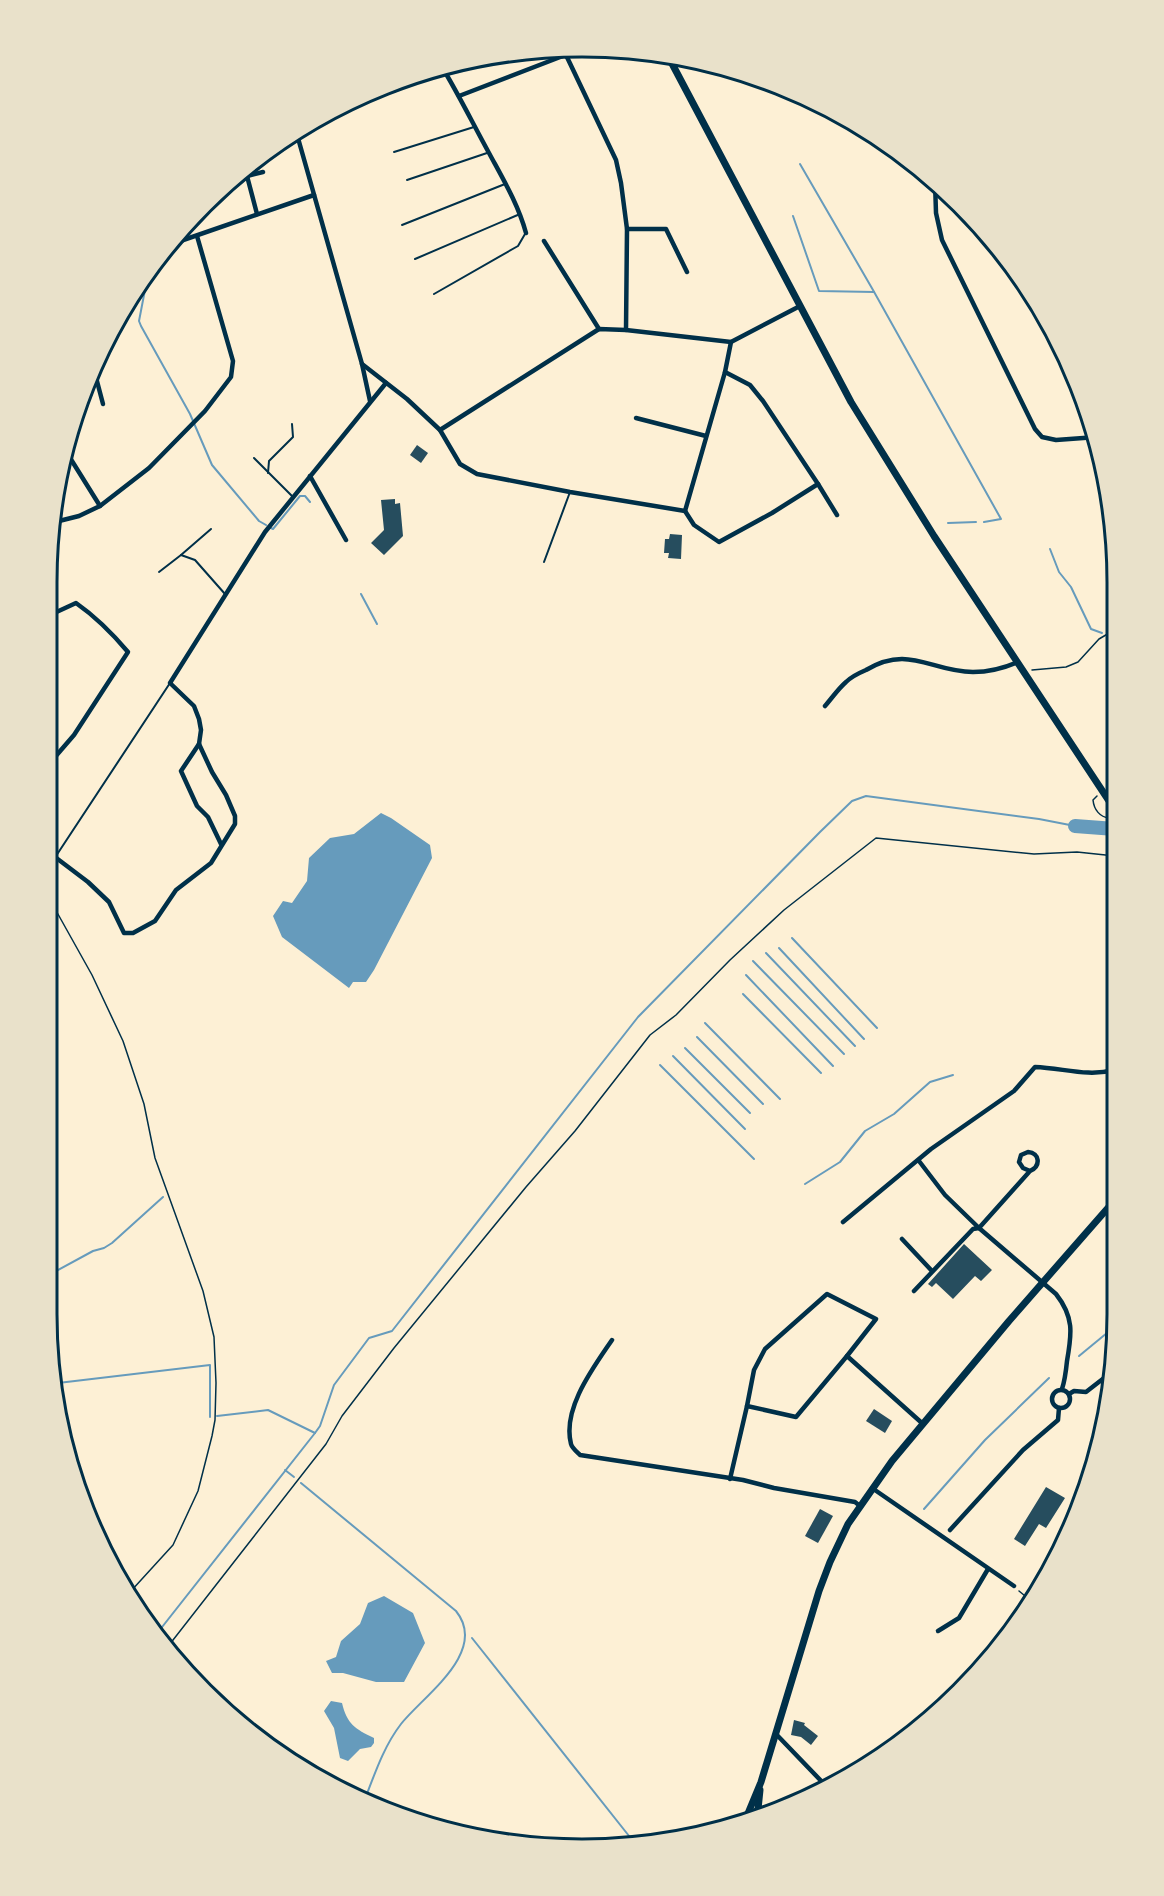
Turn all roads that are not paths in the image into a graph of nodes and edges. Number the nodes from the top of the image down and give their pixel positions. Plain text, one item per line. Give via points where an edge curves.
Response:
1 (567, 57) edge
2 (559, 58) edge
3 (673, 65) edge
4 (446, 75) edge
5 (459, 96) junction
6 (475, 127) junction
7 (299, 140) edge
8 (394, 152) dead end
9 (489, 153) junction
10 (263, 172) road end
11 (250, 175) edge
12 (247, 177) edge
13 (407, 180) dead end
14 (506, 184) junction
15 (936, 194) edge
16 (314, 195) junction
17 (257, 214) junction
18 (521, 214) junction
19 (402, 225) dead end
20 (627, 229) junction
21 (526, 233) joint
22 (197, 236) junction
23 (183, 240) edge
24 (544, 241) dead end
25 (415, 259) dead end
26 (687, 272) dead end
27 (434, 294) dead end
28 (800, 306) junction
29 (599, 329) junction
30 (626, 330) junction
31 (730, 342) junction
32 (362, 364) junction
33 (724, 372) junction
34 (97, 381) edge
35 (386, 383) junction
36 (370, 401) junction
37 (103, 404) dead end
38 (636, 418) dead end
39 (292, 424) dead end
40 (440, 430) junction
41 (706, 436) junction
42 (1087, 438) edge
43 (254, 458) dead end
44 (72, 460) edge
45 (268, 473) junction
46 (310, 476) junction
47 (818, 484) junction
48 (570, 492) junction
49 (292, 497) junction
50 (100, 506) junction
51 (685, 512) junction
52 (837, 515) dead end
53 (60, 521) edge
54 (210, 529) dead end
55 (346, 540) dead end
56 (181, 555) junction
57 (544, 562) dead end
58 (159, 572) dead end
59 (225, 594) junction
60 (57, 612) edge
61 (1018, 662) junction
62 (170, 683) junction
63 (825, 706) dead end
64 (199, 744) junction
65 (57, 755) edge
66 (1107, 797) edge
67 (221, 844) junction
68 (57, 855) edge
69 (57, 858) edge
70 (1107, 1071) edge
71 (919, 1161) junction
72 (1030, 1170) junction
73 (1107, 1209) edge
74 (843, 1222) dead end
75 (979, 1228) junction
76 (902, 1239) dead end
77 (932, 1271) junction
78 (1043, 1283) junction
79 (914, 1291) dead end
80 (612, 1340) dead end
81 (847, 1356) junction
82 (1103, 1378) edge
83 (1062, 1389) junction
84 (1069, 1394) junction
85 (747, 1407) junction
86 (1059, 1408) junction
87 (923, 1424) junction
88 (730, 1479) junction
89 (872, 1488) junction
90 (860, 1506) junction
91 (950, 1530) dead end
92 (988, 1569) junction
93 (1014, 1586) road end
94 (938, 1632) dead end
95 (776, 1734) junction
96 (821, 1781) edge
97 (761, 1782) junction
98 (759, 1808) edge
99 (749, 1812) edge

1 - 20 street via 616,160
2 - 5 street
3 - 28 main road
4 - 5 street
5 - 6 street
6 - 8 lane
6 - 9 street
7 - 16 street
9 - 13 lane
9 - 14 street
10 - 11 street
12 - 17 street
14 - 18 street
14 - 19 lane
15 - 42 street via 942,240 1035,429 1042,437 1056,440
16 - 17 street
16 - 32 street
17 - 22 street
18 - 21 street
18 - 25 lane
20 - 26 street via 666,229
20 - 30 street
21 - 27 lane via 519,246
22 - 23 street
22 - 50 street via 233,361 231,377 149,468
24 - 29 street
28 - 31 street
28 - 61 main road via 851,402
29 - 30 street
29 - 40 street
30 - 31 street
31 - 33 street
32 - 35 street
32 - 36 street
33 - 41 street
33 - 47 street via 750,386 764,401
34 - 37 street
35 - 36 street
35 - 40 street
36 - 46 street
38 - 41 street
39 - 45 lane via 293,437 269,461
40 - 48 street via 460,465 477,474
41 - 51 street
43 - 45 lane
44 - 50 street
45 - 49 lane
46 - 49 street
46 - 55 street
47 - 51 street via 719,542 694,525
47 - 52 street
48 - 51 street
48 - 57 lane
49 - 59 street
50 - 53 street
54 - 56 lane
56 - 58 lane
56 - 59 lane via 195,560
59 - 62 street
60 - 65 street via 76,603 112,632 128,652
61 - 63 street via 974,672 916,659 878,662 847,680
61 - 66 main road
62 - 64 street via 194,706 201,730
62 - 68 lane
64 - 67 street via 235,816 235,824
64 - 67 street via 181,771
67 - 69 street via 211,862 176,890 155,921 133,933 124,933 109,902
70 - 71 street via 1087,1074 1035,1067 1014,1091
71 - 74 street
71 - 75 street via 945,1195
72 - 72 street via 1038,1160 1028,1152 1019,1162
72 - 75 street
73 - 78 main road
75 - 77 street
75 - 78 street
76 - 77 street
77 - 79 street
78 - 83 street via 1064,1305 1070,1321 1071,1343
78 - 87 main road
80 - 88 street via 574,1402 571,1446 580,1455
81 - 85 street via 796,1417
81 - 85 street via 876,1319 827,1294 765,1349 754,1370
81 - 87 street
82 - 84 street via 1086,1392
83 - 84 street
83 - 86 street via 1052,1398
84 - 86 street via 1068,1406
85 - 88 street
86 - 91 street via 1058,1420 1023,1450
87 - 89 main road
88 - 90 street
89 - 90 main road
89 - 92 street
90 - 95 main road via 819,1592
92 - 93 street
92 - 94 street via 959,1618
95 - 96 street
95 - 97 main road
97 - 98 main road
97 - 99 main road

